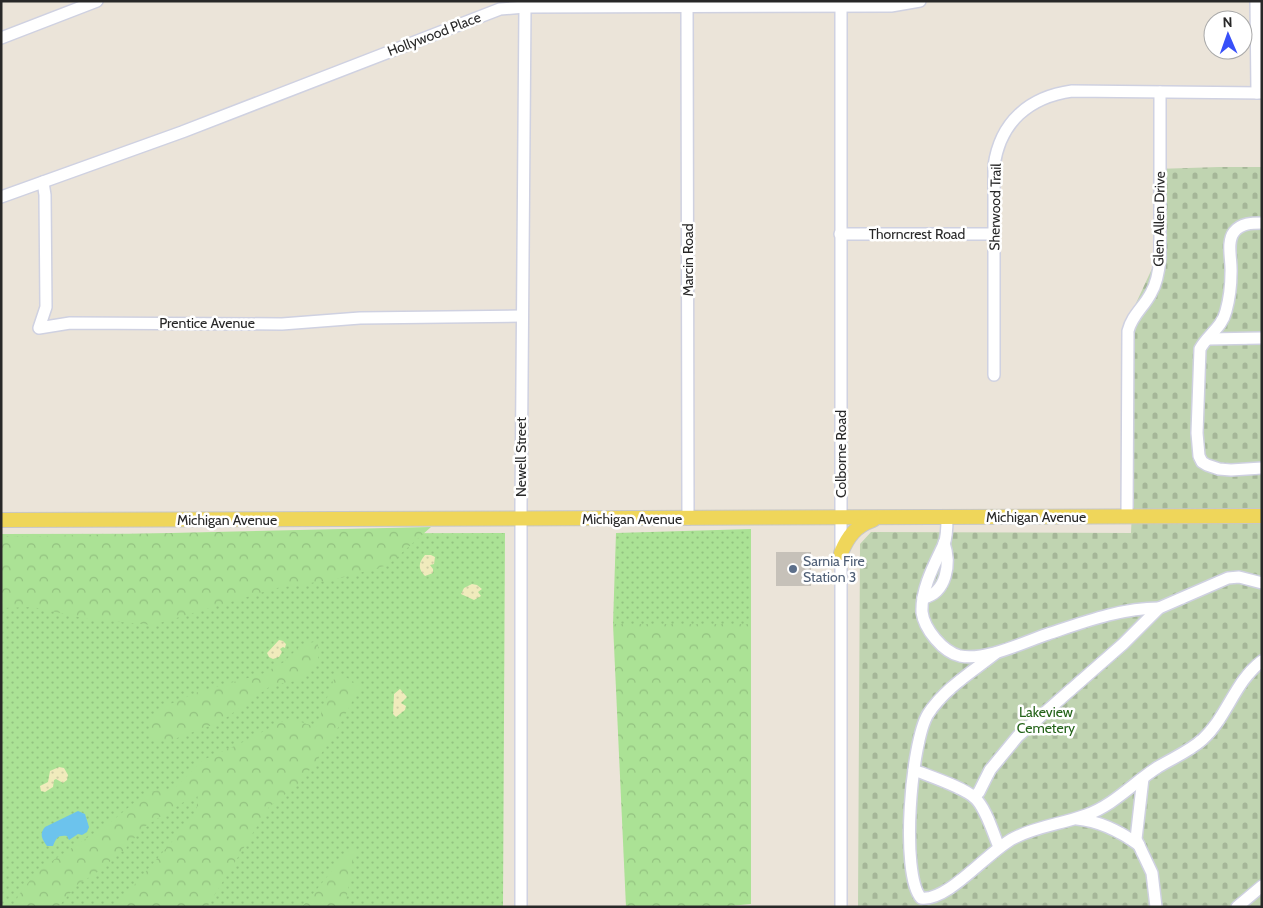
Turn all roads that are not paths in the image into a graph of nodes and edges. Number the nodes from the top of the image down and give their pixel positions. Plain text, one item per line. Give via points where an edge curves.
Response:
1 (97, 1) edge
2 (920, 1) edge
3 (1256, 1) edge
4 (687, 4) edge
5 (841, 4) edge
6 (525, 7) junction
7 (1, 38) edge
8 (1160, 92) junction
9 (1259, 93) edge
10 (43, 182) junction
11 (1, 197) edge
12 (1262, 223) edge
13 (840, 234) junction
14 (994, 234) junction
15 (522, 316) junction
16 (1262, 338) edge
17 (1208, 339) junction
18 (994, 375) dead end
19 (1262, 468) edge
20 (1127, 516) junction
21 (1262, 516) edge
22 (841, 518) junction
23 (877, 518) junction
24 (947, 518) junction
25 (688, 519) junction
26 (1, 520) edge
27 (521, 520) junction
28 (841, 554) junction
29 (1262, 583) edge
30 (1158, 608) junction
31 (996, 653) junction
32 (959, 656) junction
33 (1262, 661) edge
34 (959, 680) junction
35 (914, 770) junction
36 (1143, 778) junction
37 (974, 797) junction
38 (1073, 818) junction
39 (1139, 845) junction
40 (999, 847) junction
41 (1262, 886) edge
42 (521, 907) edge
43 (841, 907) edge
44 (1156, 907) edge
45 (1237, 907) edge

1 - 7 street
2 - 5 street, Hollywood Place via 891,6
3 - 9 street
4 - 5 street, Hollywood Place
4 - 6 street, Hollywood Place
4 - 25 street, Marcin Road
5 - 13 street, Colborne Road
6 - 10 street, Hollywood Place via 492,12
6 - 15 street, Newell Street
8 - 9 street, Sherwood Trail
8 - 14 street, Sherwood Trail via 1072,91 1041,99 1025,109 1005,132 995,155
8 - 20 street, Glen Allen Drive via 1160,258 1152,292 1133,317 1128,331
10 - 11 street, Hollywood Place
10 - 15 street, Prentice Avenue via 46,195 46,307 39,328 70,323 282,324 360,318
12 - 17 street via 1242,225 1232,234 1226,312
13 - 14 street, Thorncrest Road
13 - 22 street, Colborne Road
14 - 18 street, Sherwood Trail
15 - 27 street, Newell Street
16 - 17 street
17 - 19 street via 1200,349 1198,456 1202,462 1219,469
20 - 21 main road, Michigan Avenue
20 - 24 main road, Michigan Avenue
22 - 23 main road, Michigan Avenue
22 - 25 main road, Michigan Avenue
22 - 28 street, Colborne Road
23 - 24 main road, Michigan Avenue
23 - 28 main road via 853,531
24 - 32 street via 944,543 923,598 922,614 928,630
25 - 27 main road, Michigan Avenue
26 - 27 main road, Michigan Avenue
27 - 42 street, Newell Street
28 - 43 street, Colborne Road
29 - 30 street via 1240,577 1228,578
30 - 31 street via 1142,608 1097,618
30 - 37 street via 1123,644 1018,736 990,770
31 - 32 street
31 - 34 street
32 - 34 street
33 - 36 street via 1242,682 1220,719 1201,741
34 - 35 street via 928,715 920,732
35 - 37 street
35 - 40 street via 910,809 911,871 920,898 927,899 947,890
36 - 38 street via 1109,804
36 - 39 street via 1136,831
37 - 40 street
38 - 39 street via 1093,822
38 - 40 street via 1033,830
39 - 44 street via 1152,873
41 - 45 street

